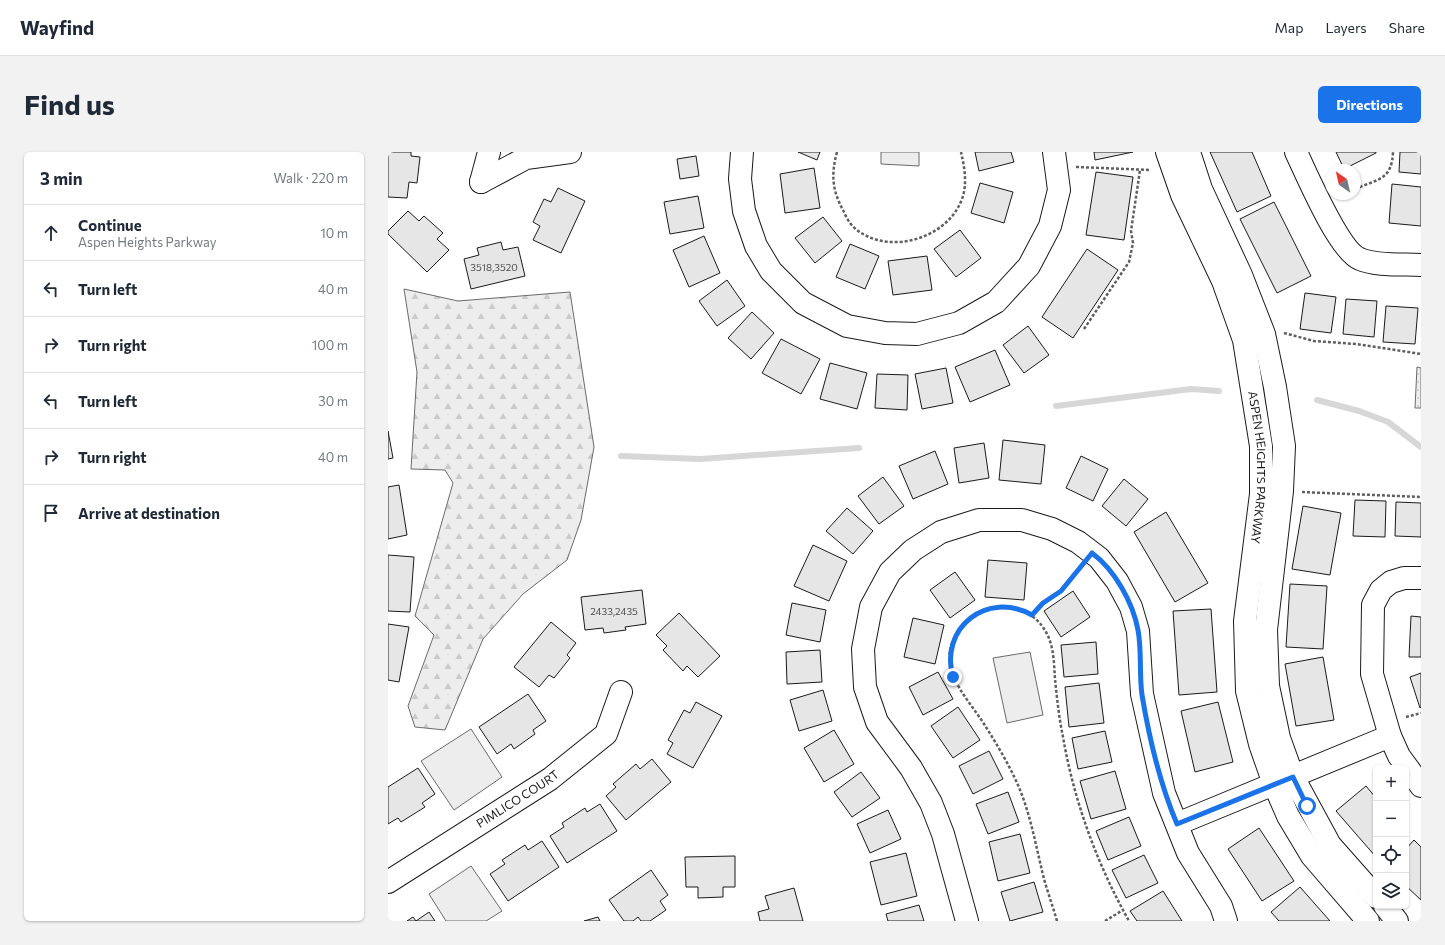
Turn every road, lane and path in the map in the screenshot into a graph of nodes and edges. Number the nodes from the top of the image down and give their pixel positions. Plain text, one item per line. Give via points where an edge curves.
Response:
1 (489, 152) edge
2 (570, 152) edge
3 (742, 152) edge
4 (837, 152) edge
5 (961, 152) edge
6 (1189, 152) edge
7 (1296, 152) edge
8 (1392, 152) edge
9 (1055, 160) edge
10 (1170, 161) edge
11 (1140, 170) junction
12 (1361, 186) edge
13 (1421, 265) edge
14 (1084, 329) dead end
15 (1264, 334) junction
16 (1421, 354) edge
17 (1282, 491) junction
18 (1421, 497) edge
19 (1092, 553) junction
20 (1421, 578) edge
21 (1032, 615) junction
22 (621, 692) dead end
23 (1390, 736) junction
24 (1283, 781) junction
25 (1421, 786) edge
26 (1177, 824) junction
27 (388, 882) edge
28 (1350, 885) junction
29 (1373, 896) edge
30 (1373, 904) edge
31 (1387, 909) edge
32 (1123, 910) junction
33 (1363, 915) edge
34 (967, 921) edge
35 (1057, 921) edge
36 (1106, 921) edge
37 (1129, 921) edge
38 (1226, 921) edge
39 (1397, 921) edge

1 - 2 street via 481,182 526,158
3 - 9 street via 740,179 744,211 756,246 771,271 803,303 847,326 885,334 917,334 959,323 996,302 1029,266 1050,226 1059,190
4 - 5 path via 832,170 833,186 848,219 866,236 893,241 926,236 947,222 957,210 963,196 965,180
6 - 15 street, ASPEN HEIGHTS PARKWAY via 1201,189 1241,275
7 - 13 street via 1349,252 1360,259
8 - 12 path via 1392,167 1385,176
9 - 11 path via 1083,166
10 - 11 path
10 - 24 street, ASPEN HEIGHTS PARKWAY via 1182,195 1223,281 1244,340 1261,446 1262,494 1245,621 1247,691 1260,744
11 - 14 path via 1130,231 1133,243 1128,262
15 - 16 path via 1284,333 1314,341 1356,344
15 - 17 street, ASPEN HEIGHTS PARKWAY via 1284,446
17 - 18 path
17 - 24 street, ASPEN HEIGHTS PARKWAY via 1266,630 1268,686 1279,738
19 - 21 path via 1061,591 1043,603
19 - 26 street via 1117,580 1131,607 1138,631 1142,694 1164,793
19 - 34 street via 1078,542 1052,529 1022,520 979,520 941,532 913,550 890,572 871,607 864,649 865,687 878,722 911,768 931,803 944,834
20 - 23 street via 1404,578 1391,582 1381,590 1373,605 1372,674
21 - 32 path via 1049,636 1061,730 1082,816 1103,870
21 - 35 path via 1023,610 997,607 972,616 955,637 949,666 960,692 993,738 1022,794
22 - 27 street, PIMLICO COURT via 606,734 600,739 550,779
23 - 24 street
23 - 25 street via 1399,756
24 - 26 street
24 - 28 street, ASPEN HEIGHTS PARKWAY via 1330,845
26 - 38 street via 1188,853 1221,906
28 - 29 street
28 - 33 street
30 - 33 street
31 - 39 street
32 - 36 path
32 - 37 path

